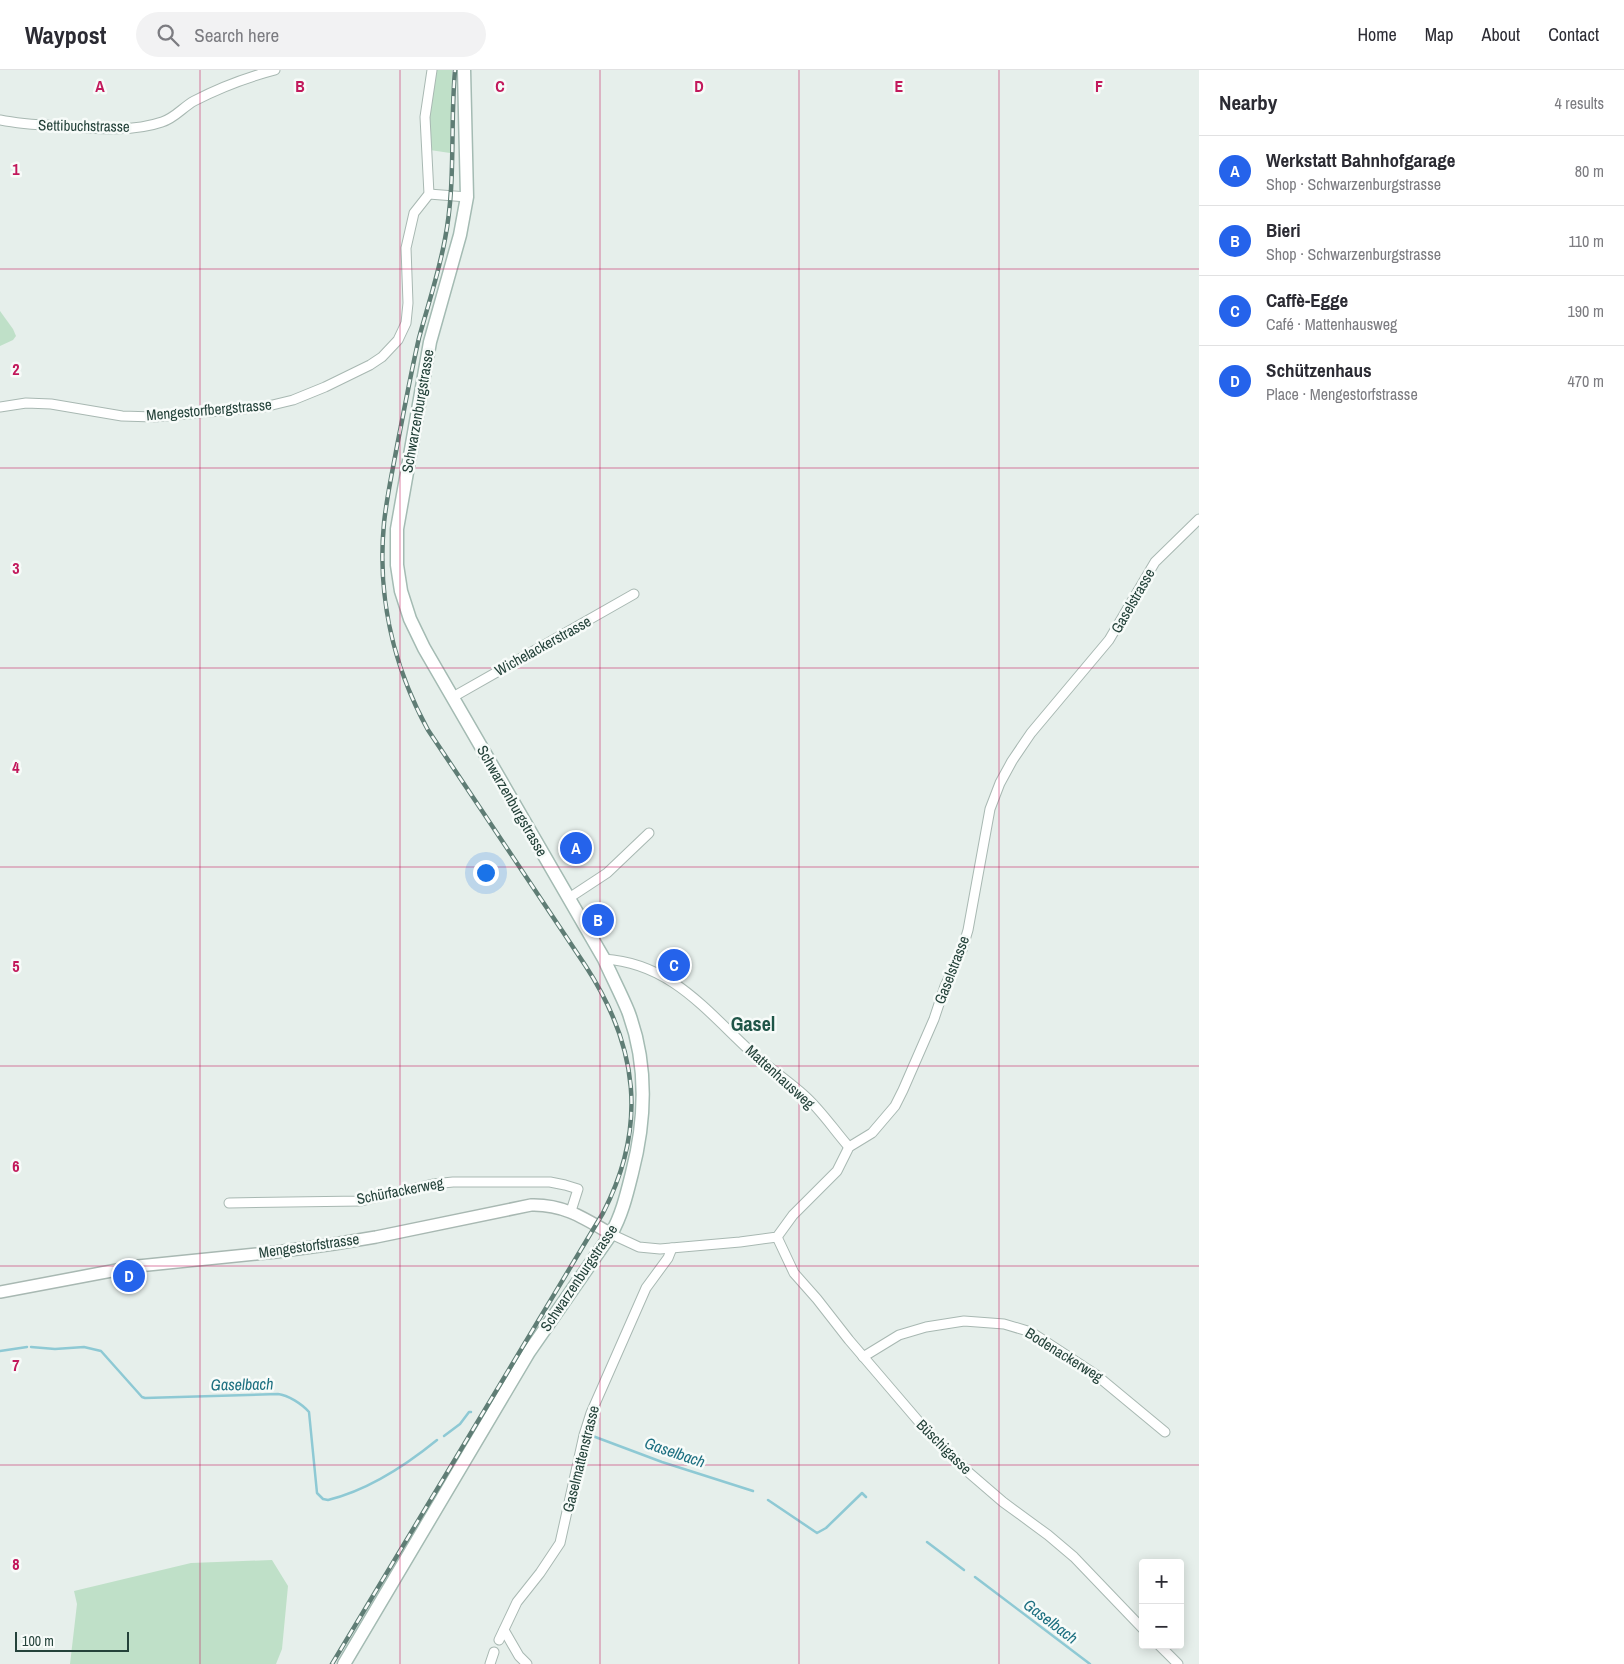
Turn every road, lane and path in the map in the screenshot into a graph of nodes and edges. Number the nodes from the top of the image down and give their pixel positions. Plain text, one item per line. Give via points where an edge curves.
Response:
1 (275, 70) edge
2 (432, 70) edge
3 (464, 70) edge
4 (0, 120) edge
5 (429, 194) junction
6 (467, 197) junction
7 (0, 408) edge
8 (1199, 519) edge
9 (634, 594) dead end
10 (453, 697) junction
11 (649, 833) dead end
12 (569, 898) junction
13 (604, 960) junction
14 (849, 1147) junction
15 (229, 1203) dead end
16 (571, 1211) junction
17 (611, 1234) junction
18 (777, 1236) junction
19 (672, 1248) junction
20 (0, 1292) edge
21 (863, 1357) junction
22 (1165, 1432) dead end
23 (1139, 1625) edge
24 (504, 1630) junction
25 (500, 1640) dead end
26 (1162, 1649) edge
27 (494, 1652) dead end
28 (344, 1664) edge
29 (490, 1664) edge
30 (526, 1664) edge
31 (1178, 1664) edge

1 - 4 street, Settibuchstrasse via 213,92 164,122 147,126 95,128
2 - 5 street via 425,116
3 - 6 main road, Schwarzenburgstrasse
5 - 6 street
5 - 7 street, Mengestorfbergstrasse via 414,213 406,248 408,310 405,326 386,354 353,374 281,403 243,410 173,416 122,416 34,403
6 - 10 main road, Schwarzenburgstrasse via 430,342 397,542 399,578 405,605 424,648
8 - 14 street, Gaselstrasse via 1155,562 1109,640 1012,760 990,809 968,930 934,1020 894,1106 872,1133
9 - 10 street, Wichelackerstrasse
10 - 12 main road, Schwarzenburgstrasse
11 - 12 street via 606,872
12 - 13 main road, Schwarzenburgstrasse
13 - 14 street, Mattenhausweg via 641,966 684,990 752,1053 806,1097
13 - 17 main road, Schwarzenburgstrasse via 633,1026 644,1090 636,1157
14 - 18 street via 837,1171
15 - 16 street, Schürfackerweg via 361,1201 441,1182 527,1182 565,1184 578,1189
16 - 17 street, Mengestorfstrasse
16 - 20 street, Mengestorfstrasse via 550,1205 518,1207 334,1244 138,1266
17 - 19 street via 643,1248
17 - 28 main road, Schwarzenburgstrasse via 530,1352
18 - 19 street
18 - 21 street, Büschigasse via 794,1272
19 - 24 street, Gaselmattenstrasse via 646,1288 591,1413 560,1543 517,1602
21 - 22 street, Bodenackerweg via 899,1335 926,1327 964,1321 1004,1324 1031,1332 1095,1374
21 - 23 street, Büschigasse via 955,1460 1074,1557
24 - 25 street, Gaselmattenstrasse
24 - 30 street
26 - 31 street
27 - 29 street

